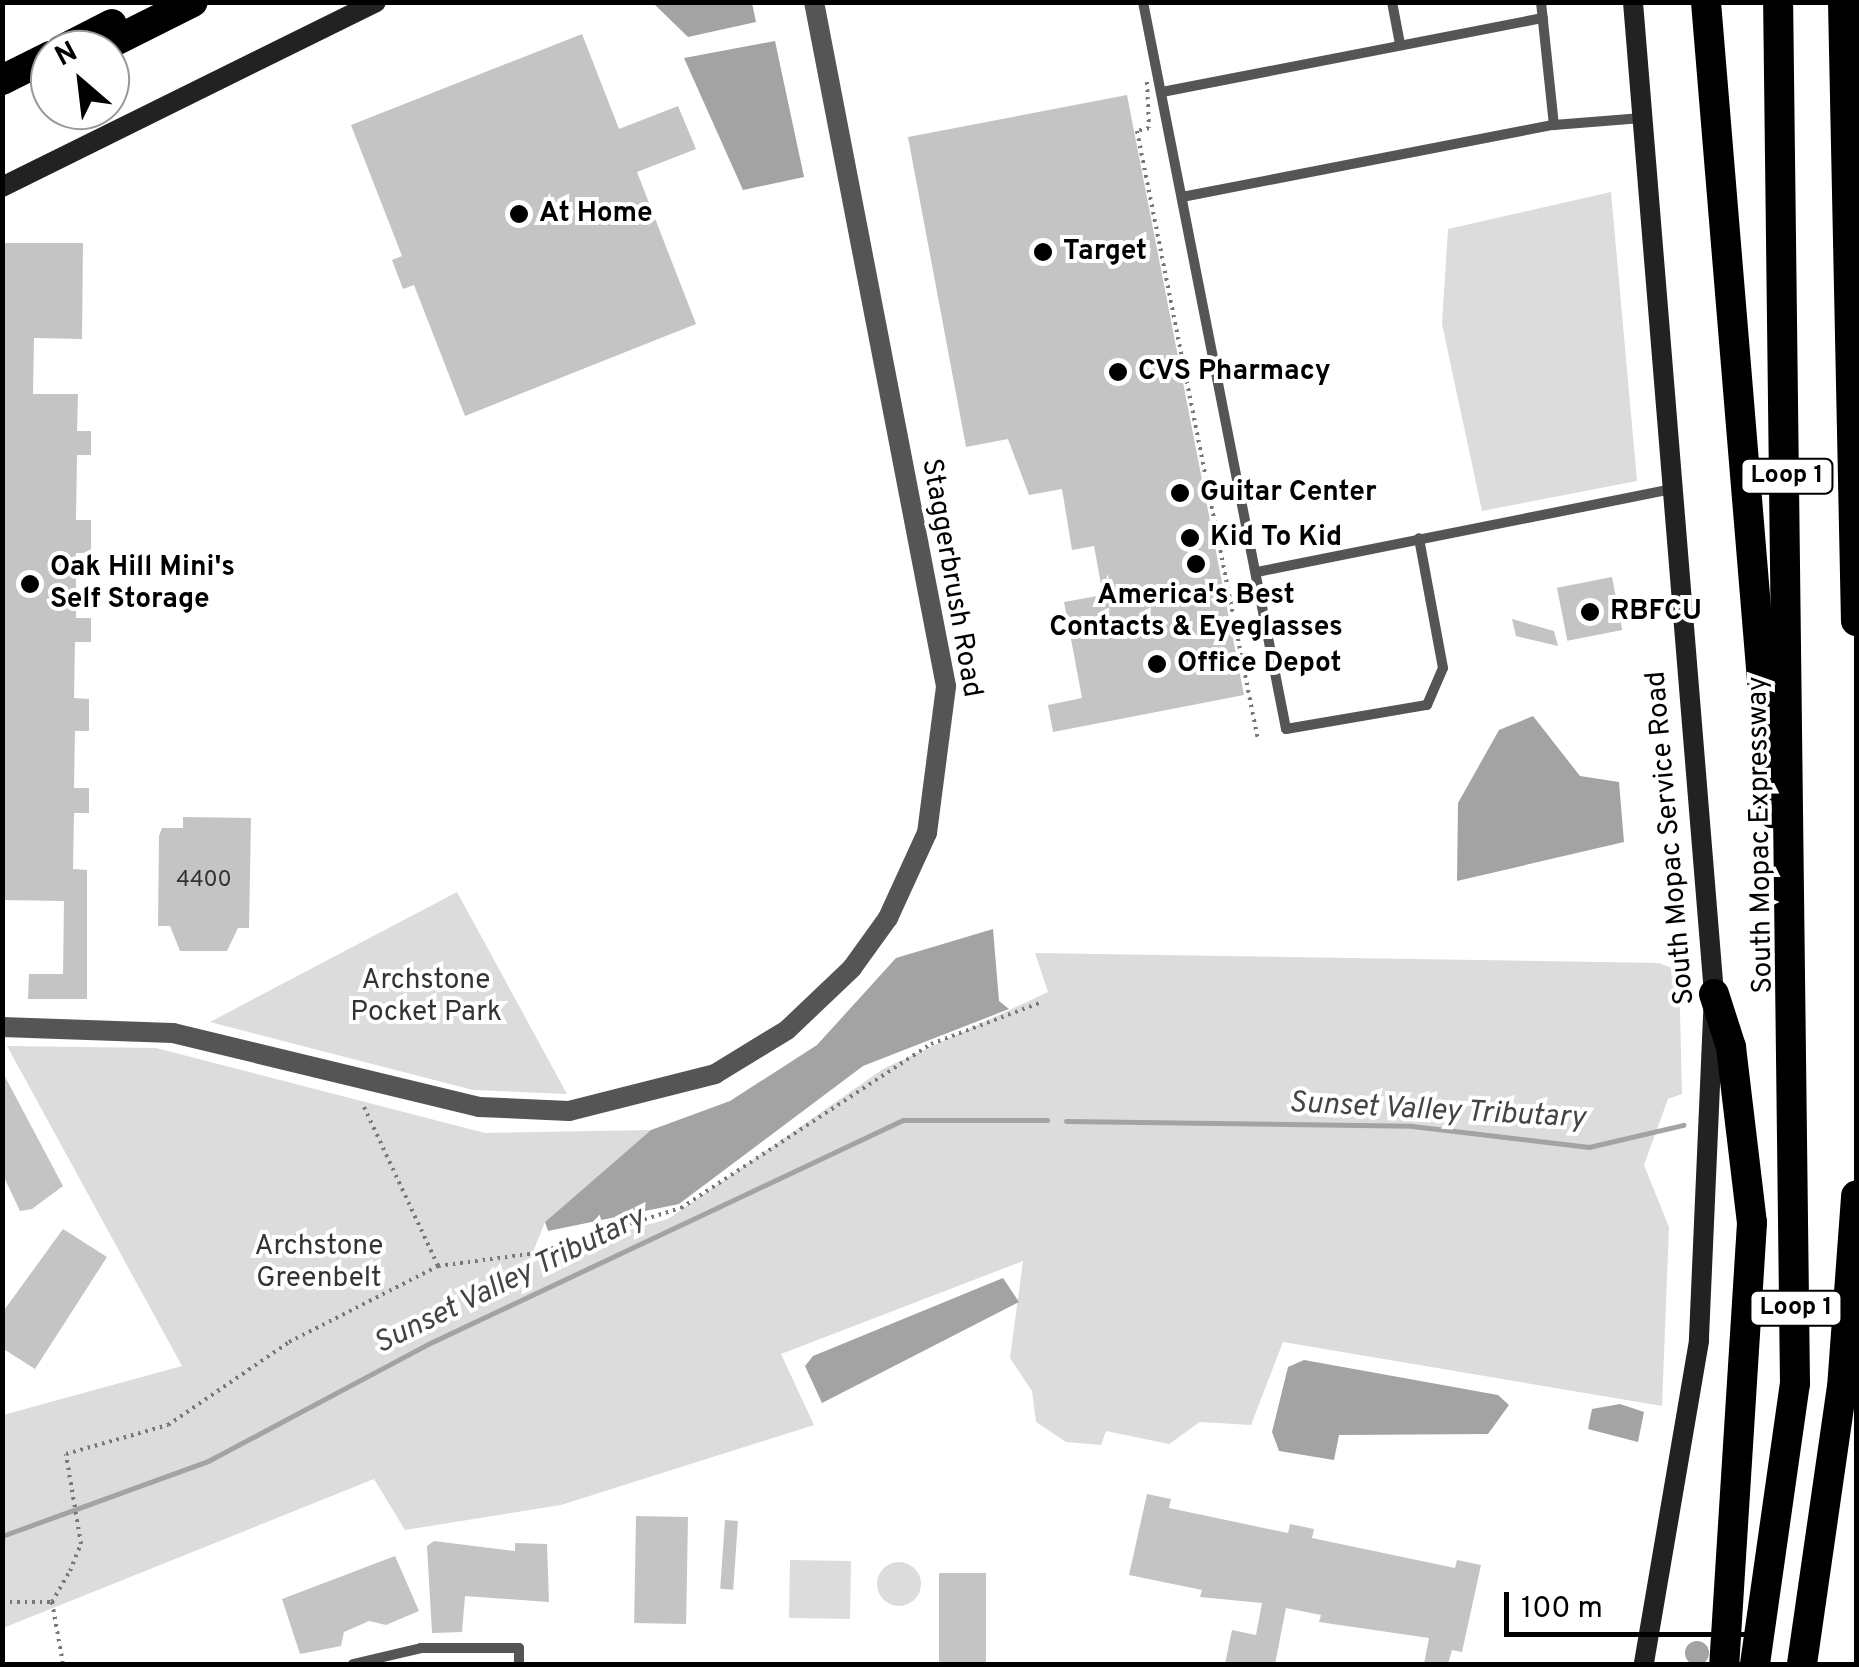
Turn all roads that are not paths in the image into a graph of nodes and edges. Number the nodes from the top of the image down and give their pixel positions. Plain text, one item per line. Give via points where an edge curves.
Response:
1 (153, 2) edge
2 (194, 2) edge
3 (376, 2) edge
4 (814, 2) edge
5 (1143, 2) edge
6 (1392, 2) edge
7 (1541, 2) edge
8 (1633, 2) edge
9 (1706, 2) edge
10 (1778, 2) edge
11 (1843, 2) edge
12 (1542, 18) junction
13 (99, 30) edge
14 (130, 34) edge
15 (1400, 44) junction
16 (30, 66) edge
17 (2, 80) edge
18 (30, 83) edge
19 (1162, 92) junction
20 (2, 98) edge
21 (1642, 118) junction
22 (1554, 126) junction
23 (2, 188) edge
24 (1182, 198) junction
25 (1669, 490) junction
26 (1419, 538) junction
27 (1257, 572) junction
28 (1856, 621) edge
29 (1794, 949) junction
30 (1714, 994) junction
31 (2, 1027) edge
32 (1856, 1196) edge
33 (353, 1664) edge
34 (519, 1664) edge
35 (1644, 1664) edge
36 (1724, 1664) edge
37 (1755, 1664) edge
38 (1802, 1664) edge

1 - 13 highway
2 - 14 highway
3 - 23 main road
4 - 31 street, Staggerbrush Road via 946,686 927,833 888,918 852,968 787,1030 726,1068 660,1094 569,1111 480,1108 174,1033
5 - 19 lane
6 - 15 lane
7 - 12 lane
8 - 21 main road, South Mopac Service Road
9 - 29 highway via 1773,829
10 - 29 highway, South Mopac Expressway / Loop 1
11 - 28 highway, Loop 1
12 - 15 lane
12 - 22 lane
15 - 19 lane
16 - 17 highway
18 - 20 highway
19 - 24 lane
21 - 22 lane
21 - 25 main road, South Mopac Service Road
22 - 24 lane
24 - 27 lane
25 - 26 lane
25 - 30 main road, South Mopac Service Road
26 - 27 lane
26 - 27 lane via 1443,668 1427,704 1286,728
29 - 37 highway, South Mopac Expressway / Loop 1 via 1795,1384
30 - 35 main road, South Mopac Service Road via 1697,1360
30 - 36 highway via 1730,1046 1752,1223
32 - 38 highway, Loop 1 via 1842,1388
33 - 34 lane via 421,1648 519,1648

